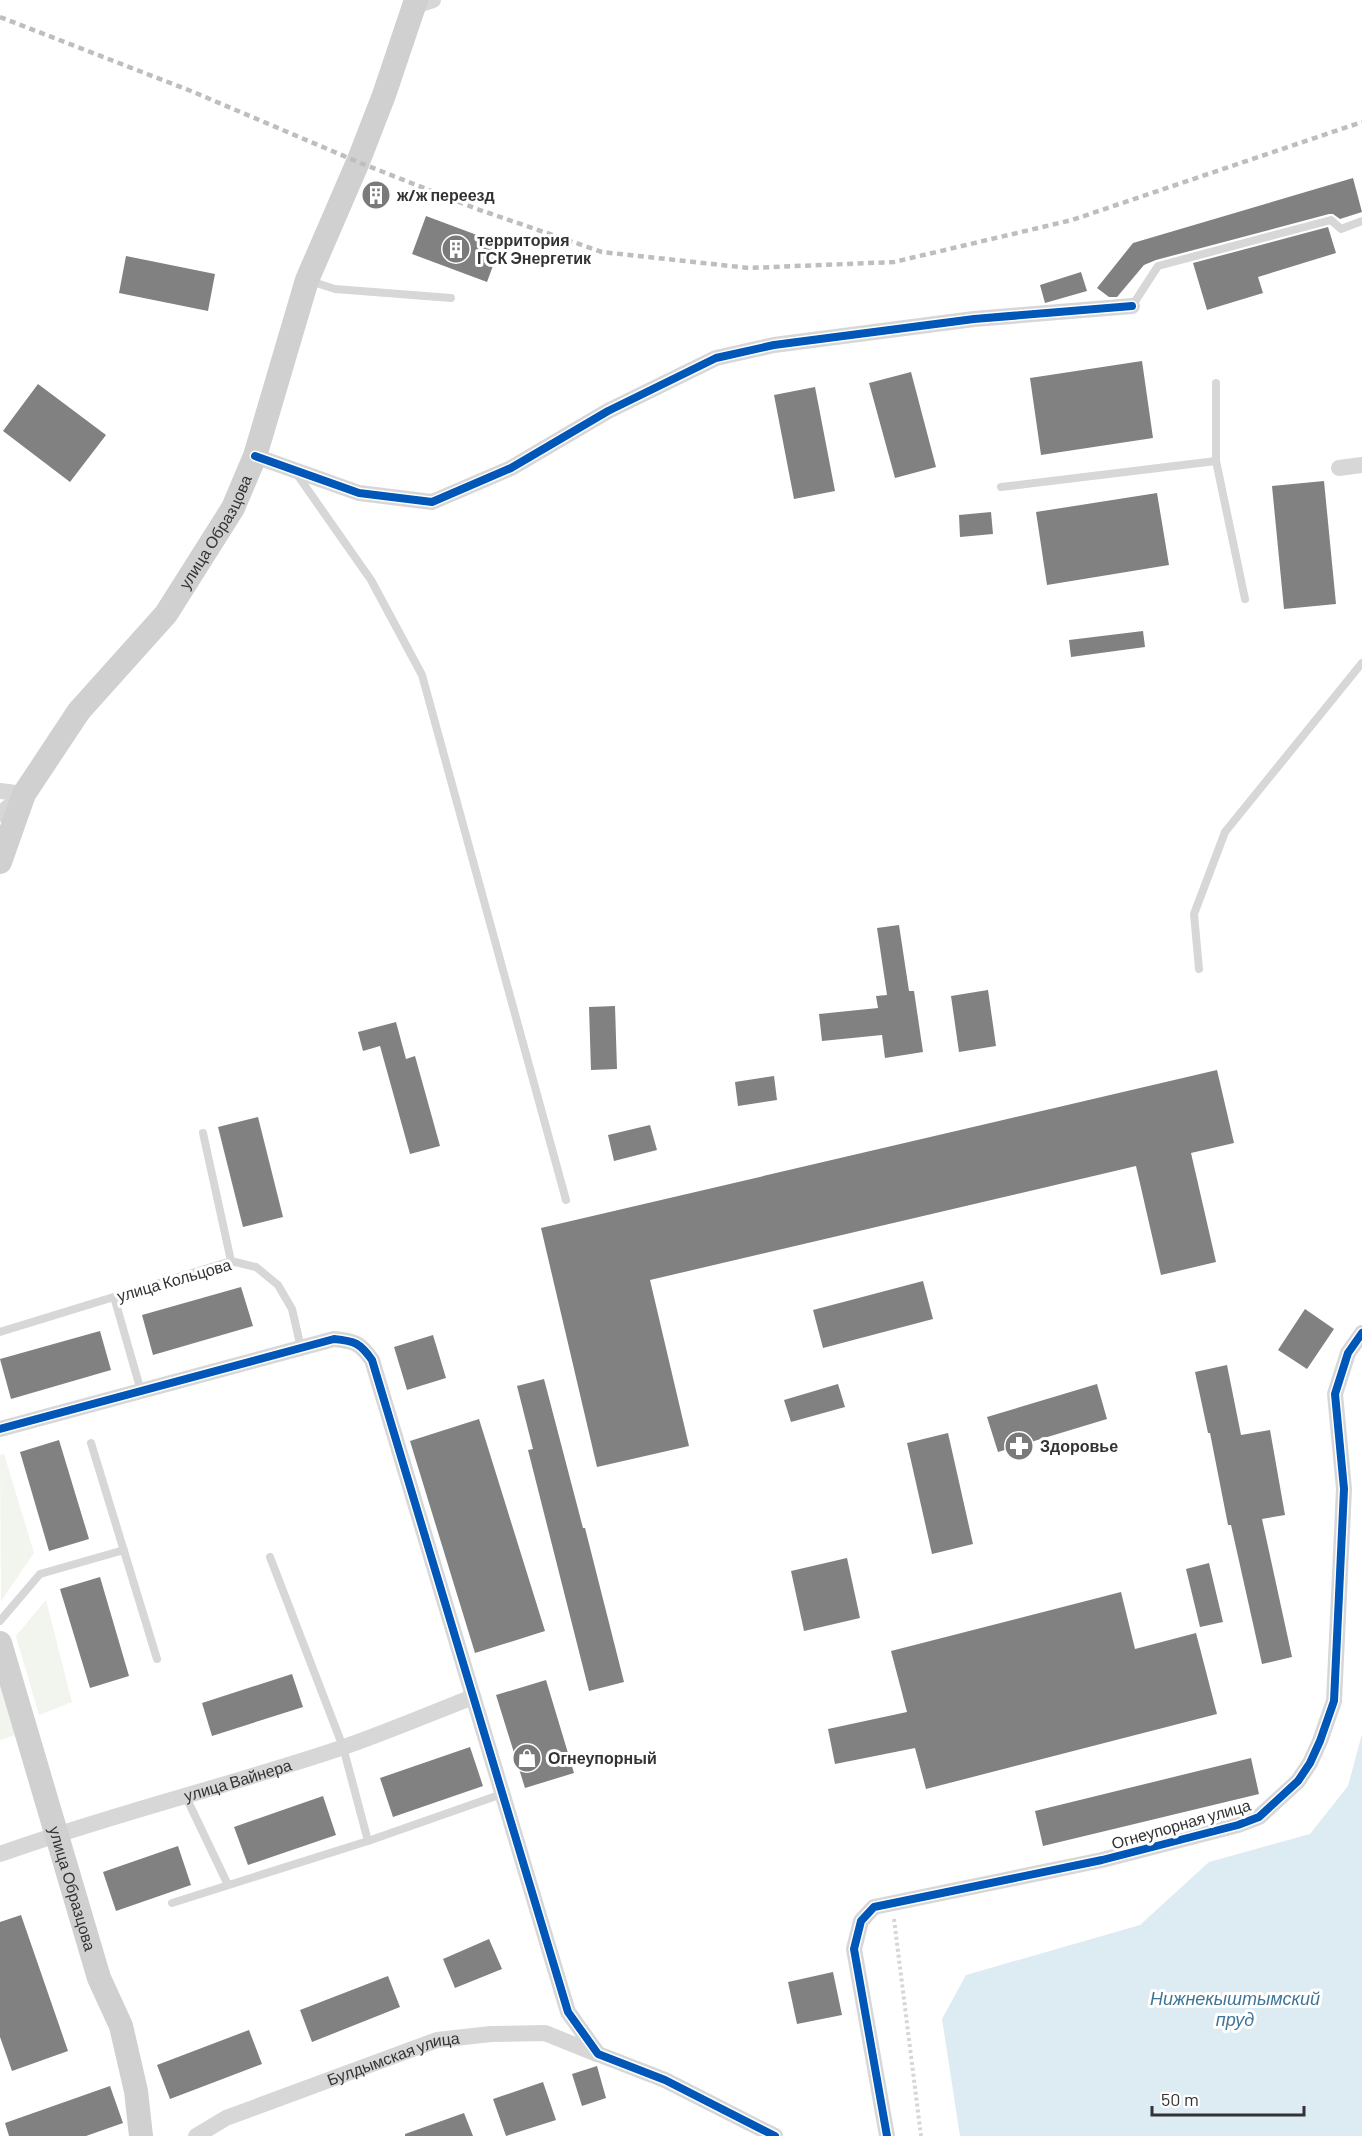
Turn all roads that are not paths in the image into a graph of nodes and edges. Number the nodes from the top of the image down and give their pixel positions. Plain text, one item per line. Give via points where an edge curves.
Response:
1 (421, 2) edge
2 (1362, 221) edge
3 (307, 279) junction
4 (452, 298) dead end
5 (1132, 306) joint
6 (1216, 382) dead end
7 (255, 456) junction
8 (1216, 461) junction
9 (1362, 465) edge
10 (1339, 468) dead end
11 (294, 470) junction
12 (1001, 487) dead end
13 (1245, 599) dead end
14 (1362, 663) edge
15 (0, 791) edge
16 (24, 794) junction
17 (0, 813) edge
18 (0, 862) edge
19 (1199, 969) dead end
20 (203, 1133) dead end
21 (566, 1200) dead end
22 (231, 1261) junction
23 (114, 1297) junction
24 (0, 1332) edge
25 (1362, 1333) edge
26 (301, 1348) junction
27 (141, 1391) junction
28 (0, 1429) edge
29 (91, 1443) dead end
30 (124, 1550) junction
31 (270, 1557) dead end
32 (0, 1621) edge
33 (0, 1643) edge
34 (157, 1659) dead end
35 (473, 1697) junction
36 (343, 1748) junction
37 (502, 1794) junction
38 (186, 1797) junction
39 (56, 1834) junction
40 (368, 1841) junction
41 (0, 1854) edge
42 (228, 1885) junction
43 (172, 1903) dead end
44 (598, 2054) junction
45 (141, 2136) edge
46 (196, 2136) edge
47 (775, 2136) edge
48 (887, 2136) edge

1 - 3 main road, улица Образцова
2 - 5 lane via 1341,229 1331,220 1158,266
3 - 4 lane via 335,289
3 - 7 main road, улица Образцова
5 - 11 street via 974,319 774,345 716,358 608,411 511,468 432,502 359,494
6 - 8 lane
7 - 11 street
7 - 16 main road, улица Образцова via 233,508 166,614 80,711
8 - 12 lane
8 - 13 lane
9 - 10 street
11 - 21 lane via 371,580 422,675
14 - 19 lane via 1225,832 1194,914
15 - 16 street
16 - 17 street
16 - 18 main road, улица Образцова
20 - 22 lane
22 - 23 lane, улица Кольцова
22 - 26 lane, улица Кольцова via 256,1267 278,1285 292,1309
23 - 24 lane, улица Кольцова
23 - 27 lane
25 - 48 street, Огнеупорная улица via 1348,1353 1335,1394 1344,1489 1334,1701 1310,1762 1298,1781 1259,1817 1238,1825 1102,1860 874,1907 861,1921 854,1949
26 - 27 street
26 - 35 street via 334,1339 351,1341 363,1346 372,1360
27 - 28 street
29 - 30 lane
30 - 32 lane via 40,1574
30 - 34 lane
31 - 36 lane
33 - 39 main road, улица Образцова
35 - 36 street, улица Вайнера
35 - 37 street
36 - 38 street, улица Вайнера
36 - 40 lane
37 - 40 lane
37 - 44 street via 568,2012
38 - 39 street, улица Вайнера
38 - 42 lane
39 - 41 street, улица Вайнера
39 - 45 main road, улица Образцова via 99,1978 121,2026
40 - 42 lane
42 - 43 lane
44 - 46 street, Булдымская улица via 545,2033 437,2040 226,2118
44 - 47 street, Булдымская улица via 665,2080

